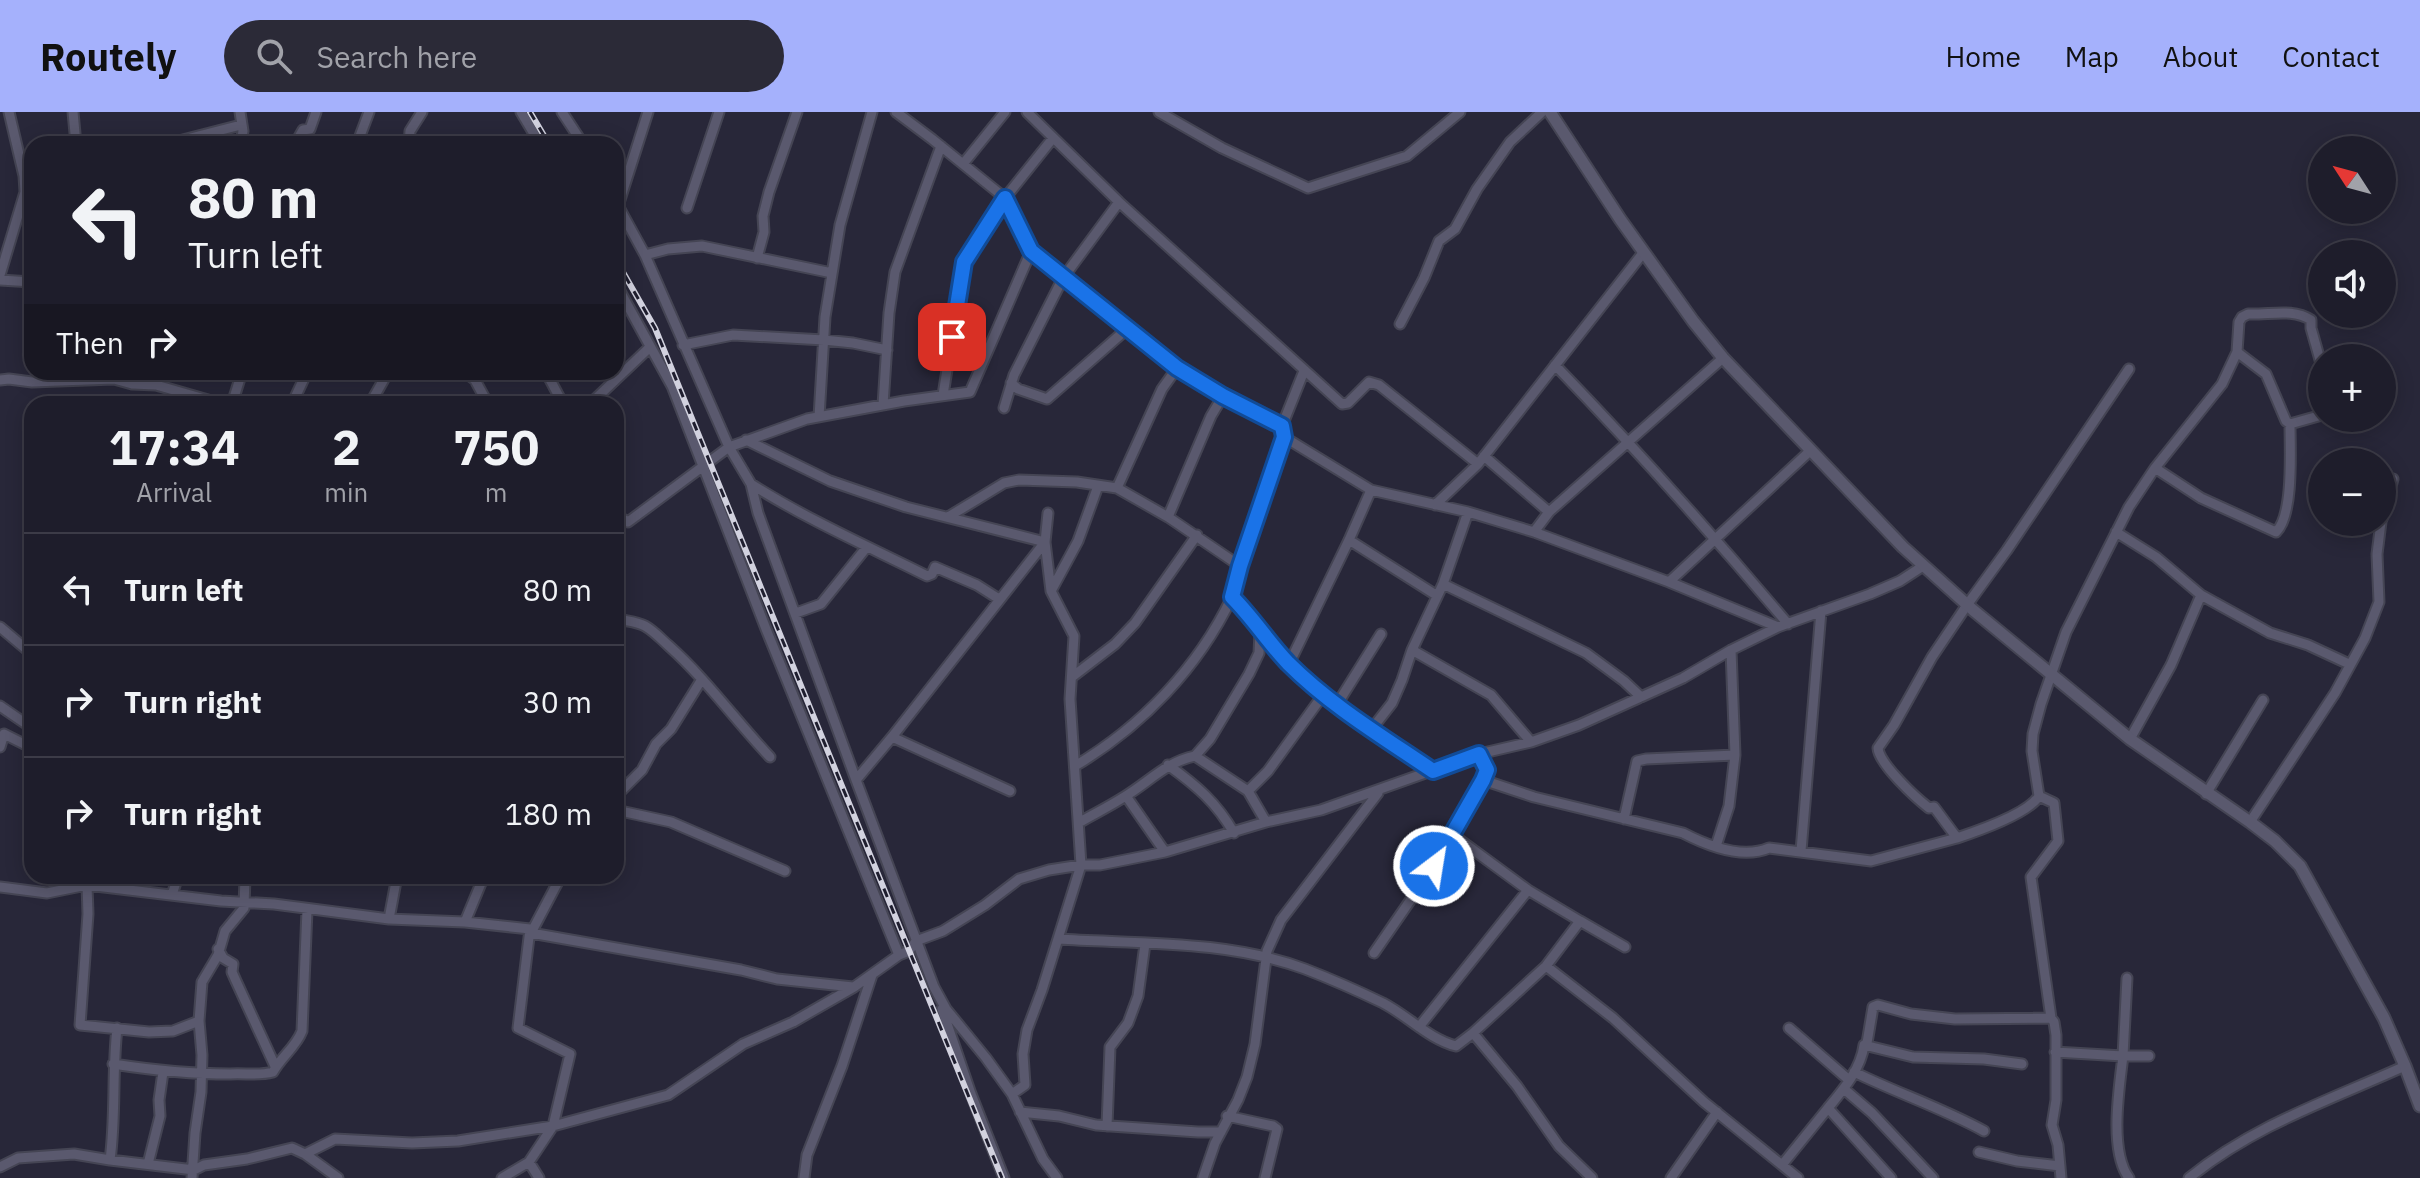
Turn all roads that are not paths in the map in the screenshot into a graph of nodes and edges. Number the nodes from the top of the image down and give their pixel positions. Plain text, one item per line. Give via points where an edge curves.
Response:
1 (73, 112) edge
2 (240, 112) edge
3 (316, 112) edge
4 (369, 112) edge
5 (422, 112) edge
6 (521, 112) edge
7 (562, 112) edge
8 (648, 112) edge
9 (719, 112) edge
10 (797, 112) edge
11 (872, 112) edge
12 (896, 112) edge
13 (1005, 112) edge
14 (1027, 112) edge
15 (1159, 112) edge
16 (1460, 112) edge
17 (1542, 112) edge
18 (1550, 112) edge
19 (6, 118) edge
20 (241, 125) junction
21 (75, 136) edge
22 (198, 136) edge
23 (241, 136) edge
24 (300, 136) edge
25 (360, 136) edge
26 (410, 136) edge
27 (535, 136) edge
28 (578, 136) edge
29 (1053, 138) junction
30 (941, 146) junction
31 (963, 164) junction
32 (24, 170) edge
33 (624, 183) edge
34 (24, 195) edge
35 (1005, 198) junction
36 (1119, 202) junction
37 (687, 208) dead end
38 (624, 217) edge
39 (1031, 251) junction
40 (1643, 253) junction
41 (645, 255) junction
42 (757, 258) junction
43 (832, 273) junction
44 (0, 277) edge
45 (1063, 278) junction
46 (24, 281) edge
47 (624, 299) edge
48 (1400, 324) dead end
49 (1128, 328) junction
50 (824, 340) junction
51 (2316, 344) edge
52 (683, 345) junction
53 (650, 347) junction
54 (887, 350) junction
55 (2237, 352) junction
56 (1723, 358) junction
57 (1555, 365) junction
58 (1177, 368) junction
59 (2129, 369) dead end
60 (1304, 371) junction
61 (624, 372) edge
62 (0, 380) edge
63 (98, 380) edge
64 (118, 380) edge
65 (133, 380) edge
66 (615, 380) edge
67 (1011, 383) junction
68 (132, 384) junction
69 (943, 395) junction
70 (194, 396) edge
71 (598, 396) edge
72 (1223, 396) junction
73 (883, 405) junction
74 (1004, 408) dead end
75 (819, 417) junction
76 (2308, 419) edge
77 (2290, 424) junction
78 (1282, 426) junction
79 (1284, 437) junction
80 (746, 440) junction
81 (1628, 441) junction
82 (729, 447) junction
83 (1810, 451) junction
84 (1481, 460) junction
85 (702, 467) junction
86 (2155, 468) junction
87 (751, 484) junction
88 (1098, 486) junction
89 (1117, 488) junction
90 (1371, 490) junction
91 (1435, 505) junction
92 (1468, 512) junction
93 (1549, 512) junction
94 (1048, 513) dead end
95 (948, 517) junction
96 (1168, 517) junction
97 (624, 520) edge
98 (628, 522) junction
99 (624, 523) edge
100 (1534, 532) junction
101 (2116, 532) junction
102 (1197, 535) junction
103 (2380, 536) edge
104 (1716, 539) junction
105 (1349, 540) junction
106 (1045, 542) junction
107 (866, 548) junction
108 (1240, 566) junction
109 (1923, 566) junction
110 (1669, 582) junction
111 (1443, 584) junction
112 (1051, 591) junction
113 (1436, 595) junction
114 (2201, 595) junction
115 (1232, 597) junction
116 (999, 599) junction
117 (1967, 605) junction
118 (1821, 611) junction
119 (796, 613) junction
120 (624, 620) edge
121 (1783, 625) junction
122 (0, 627) edge
123 (1261, 631) junction
124 (1381, 634) dead end
125 (24, 647) edge
126 (1412, 650) junction
127 (1731, 650) junction
128 (1289, 664) junction
129 (2349, 664) junction
130 (2052, 676) junction
131 (1072, 677) junction
132 (702, 679) junction
133 (1323, 695) junction
134 (1641, 697) junction
135 (2263, 700) dead end
136 (0, 706) edge
137 (1336, 706) junction
138 (10, 712) junction
139 (24, 722) edge
140 (1371, 730) junction
141 (4, 734) junction
142 (892, 737) junction
143 (2130, 739) junction
144 (1531, 742) junction
145 (24, 744) edge
146 (0, 747) edge
147 (1479, 754) junction
148 (1735, 755) junction
149 (1195, 756) junction
150 (770, 757) dead end
151 (1168, 765) junction
152 (1075, 766) junction
153 (1433, 771) junction
154 (856, 780) junction
155 (1483, 780) junction
156 (624, 788) edge
157 (1010, 791) dead end
158 (1248, 791) junction
159 (1379, 791) junction
160 (2206, 794) junction
161 (1126, 796) junction
162 (2039, 796) junction
163 (624, 812) edge
164 (1624, 819) junction
165 (1080, 822) junction
166 (1266, 822) junction
167 (2250, 822) junction
168 (1234, 833) junction
169 (1453, 835) junction
170 (1957, 838) junction
171 (1716, 846) junction
172 (1801, 851) junction
173 (1165, 852) junction
174 (1081, 865) junction
175 (785, 871) dead end
176 (175, 884) edge
177 (245, 884) edge
178 (396, 884) edge
179 (481, 884) edge
180 (556, 884) edge
181 (87, 885) junction
182 (0, 887) edge
183 (1528, 890) junction
184 (172, 895) junction
185 (245, 903) junction
186 (307, 910) junction
187 (389, 919) junction
188 (1580, 921) junction
189 (465, 922) junction
190 (530, 931) junction
191 (1058, 939) junction
192 (916, 941) junction
193 (1145, 944) junction
194 (1625, 947) dead end
195 (218, 949) junction
196 (1374, 953) dead end
197 (899, 955) junction
198 (1266, 956) junction
199 (1546, 966) junction
200 (872, 975) junction
201 (2127, 978) dead end
202 (854, 987) junction
203 (934, 987) junction
204 (2051, 1018) junction
205 (199, 1021) junction
206 (1419, 1027) junction
207 (117, 1028) junction
208 (1789, 1028) dead end
209 (1473, 1033) junction
210 (1864, 1045) junction
211 (2055, 1052) junction
212 (2123, 1056) junction
213 (2149, 1056) dead end
214 (113, 1064) junction
215 (2022, 1064) dead end
216 (275, 1066) junction
217 (2405, 1066) junction
218 (163, 1072) junction
219 (202, 1075) junction
220 (1849, 1080) junction
221 (1012, 1094) junction
222 (2420, 1106) edge
223 (1828, 1108) junction
224 (1020, 1112) junction
225 (1717, 1112) junction
226 (1227, 1116) junction
227 (553, 1126) junction
228 (1107, 1126) junction
229 (1984, 1131) dead end
230 (1221, 1132) junction
231 (1979, 1152) dead end
232 (305, 1154) junction
233 (110, 1160) junction
234 (529, 1162) junction
235 (148, 1164) junction
236 (1782, 1165) junction
237 (2060, 1166) junction
238 (0, 1167) edge
239 (193, 1174) edge
240 (338, 1178) edge
241 (502, 1178) edge
242 (539, 1178) edge
243 (804, 1178) edge
244 (1004, 1178) edge
245 (1057, 1178) edge
246 (1203, 1178) edge
247 (1265, 1178) edge
248 (1592, 1178) edge
249 (1671, 1178) edge
250 (1798, 1178) edge
251 (1891, 1178) edge
252 (1933, 1178) edge
253 (2061, 1178) edge
254 (2129, 1178) edge
255 (2189, 1178) edge

1 - 21 street
2 - 20 street
3 - 24 street via 310,129
4 - 25 street
5 - 26 street
6 - 27 street
7 - 28 street
8 - 33 street
9 - 37 street
10 - 42 street via 769,192
11 - 43 street
12 - 30 street
13 - 31 street
14 - 29 street
15 - 16 street via 1308,188 1407,156
17 - 48 street via 1510,142 1455,229 1439,241
18 - 40 street
19 - 32 street
20 - 22 street
20 - 23 street
29 - 35 street
29 - 36 street
30 - 31 street
30 - 54 street via 895,272
31 - 35 street
34 - 44 street
35 - 39 street
35 - 69 street via 964,262
36 - 45 street
36 - 60 street
38 - 41 street
39 - 45 street
39 - 69 street via 970,392
40 - 56 street
40 - 57 street
41 - 42 street via 702,246
41 - 52 street
42 - 43 street
43 - 50 street
44 - 46 street
45 - 49 street
45 - 67 street
47 - 53 street
49 - 58 street
49 - 67 street via 1047,399
50 - 52 street via 733,335
50 - 54 street
50 - 75 street
51 - 55 street via 2311,320 2297,312 2248,314 2239,322
52 - 82 street
53 - 61 street
53 - 85 street via 672,386
54 - 73 street
55 - 77 street via 2266,374
55 - 86 street via 2222,384
56 - 81 street
56 - 83 street
57 - 81 street
57 - 84 street
58 - 72 street
58 - 89 street via 1162,389
59 - 117 street
60 - 78 street
60 - 84 street via 1342,404 1369,382 1379,385
62 - 63 street
64 - 68 street
65 - 68 street
66 - 71 street
67 - 74 street
68 - 70 street
69 - 73 street
72 - 78 street
72 - 96 street
73 - 75 street
75 - 80 street
76 - 77 street
77 - 86 street via 2287,503 2276,532 2201,498
78 - 79 street
79 - 90 street
79 - 108 street
80 - 82 street
80 - 95 street via 830,481
81 - 93 street
81 - 104 street
82 - 85 street
82 - 87 street
83 - 104 street
83 - 109 street
84 - 91 street
84 - 93 street
85 - 98 street
85 - 197 street
86 - 101 street
87 - 107 street
87 - 119 street
88 - 89 street
88 - 95 street via 1004,483
88 - 112 street via 1078,541
89 - 96 street
90 - 91 street
90 - 105 street
91 - 92 street
92 - 100 street
92 - 111 street
93 - 100 street
94 - 106 street
95 - 106 street
96 - 102 street
97 - 98 street
98 - 99 street
100 - 110 street
101 - 114 street
101 - 130 street via 2066,632
102 - 108 street
102 - 131 street via 1135,623
103 - 129 street via 2379,602
104 - 110 street
104 - 121 street
105 - 113 street
105 - 128 street
106 - 112 street
106 - 116 street
107 - 116 street via 927,576 935,567
107 - 119 street via 821,604
108 - 115 street
109 - 117 street
109 - 118 street via 1890,586
110 - 121 street
111 - 113 street
111 - 134 street via 1586,653
112 - 131 street via 1074,636
113 - 126 street
114 - 129 street via 2270,633
114 - 143 street via 2171,665
115 - 123 street
115 - 152 street via 1217,628 1147,714
116 - 142 street
117 - 130 street
117 - 170 street via 1878,748 1879,757 1915,797 1934,807
118 - 121 street
118 - 172 street
119 - 154 street
120 - 132 street via 648,628
121 - 127 street
122 - 125 street
123 - 128 street
123 - 149 street via 1249,674
124 - 137 street
126 - 140 street via 1392,703
126 - 144 street via 1491,695
127 - 134 street
127 - 148 street
128 - 133 street
129 - 167 street
130 - 143 street
130 - 162 street via 2033,734
131 - 152 street
132 - 150 street
132 - 156 street via 642,770
133 - 137 street
133 - 158 street
134 - 144 street
135 - 160 street
136 - 138 street
137 - 140 street
138 - 139 street
138 - 141 street
140 - 153 street
141 - 145 street
141 - 146 street
142 - 154 street
142 - 157 street
143 - 160 street
144 - 147 street
147 - 153 street
147 - 155 street via 1487,770
148 - 164 street via 1637,761
148 - 171 street via 1729,806
149 - 151 street
149 - 158 street
151 - 161 street
151 - 168 street via 1200,788
152 - 165 street
153 - 159 street
154 - 192 street
155 - 164 street
155 - 169 street
158 - 166 street
159 - 166 street
159 - 198 street via 1281,920
160 - 167 street
161 - 165 street
161 - 173 street
162 - 170 street via 1999,823
162 - 204 street via 2054,803 2058,841 2031,877
163 - 175 street via 671,822
164 - 171 street
165 - 174 street
166 - 168 street
167 - 217 street via 2300,866
168 - 173 street
169 - 183 street
169 - 196 street
170 - 172 street via 1871,861
171 - 172 street via 1741,853 1769,848
173 - 174 street
174 - 191 street
174 - 192 street via 1019,879 943,931
176 - 184 street
177 - 185 street
178 - 187 street
179 - 189 street
180 - 190 street
181 - 182 street via 47,893
181 - 184 street
181 - 207 street via 80,1025
183 - 188 street
183 - 206 street
184 - 185 street
185 - 186 street
185 - 195 street
186 - 187 street
186 - 216 street via 302,1031
187 - 189 street
188 - 194 street
188 - 199 street
189 - 190 street
190 - 202 street via 777,979
190 - 227 street via 518,1028 570,1054
191 - 193 street
191 - 221 street via 1027,1030 1025,1085
192 - 197 street
192 - 203 street
193 - 198 street
193 - 228 street via 1138,996 1128,1023 1110,1047
195 - 205 street via 202,982
195 - 216 street via 233,964
197 - 200 street
198 - 206 street via 1384,1004
198 - 226 street via 1255,1044 1238,1100
199 - 209 street
199 - 225 street
200 - 202 street
200 - 243 street via 807,1155
201 - 212 street
202 - 227 street via 743,1044 668,1095
203 - 221 street
203 - 244 street
204 - 210 street via 1955,1019 1878,1005 1873,1007
204 - 211 street
205 - 207 street via 173,1031
205 - 219 street
206 - 209 street via 1456,1046
207 - 214 street
208 - 220 street
209 - 248 street via 1559,1146
210 - 215 street via 1913,1057
210 - 220 street
211 - 212 street
211 - 237 street via 2052,1125
212 - 213 street
212 - 254 street via 2119,1156
214 - 218 street
214 - 233 street
216 - 219 street via 273,1072 258,1076
217 - 222 street
217 - 255 street via 2285,1117
218 - 219 street
218 - 235 street via 160,1116
219 - 239 street
220 - 223 street
220 - 229 street via 1946,1110
220 - 252 street via 1872,1113
221 - 224 street
223 - 236 street
223 - 251 street
224 - 228 street
224 - 245 street
225 - 236 street
225 - 249 street
226 - 230 street
226 - 247 street via 1277,1129
227 - 232 street via 458,1141 335,1139
227 - 234 street
228 - 230 street
230 - 246 street
231 - 237 street
232 - 239 street via 292,1148 204,1165
232 - 240 street
233 - 235 street
233 - 238 street via 74,1154 18,1158
234 - 241 street
234 - 242 street
235 - 239 street
236 - 250 street
237 - 253 street

